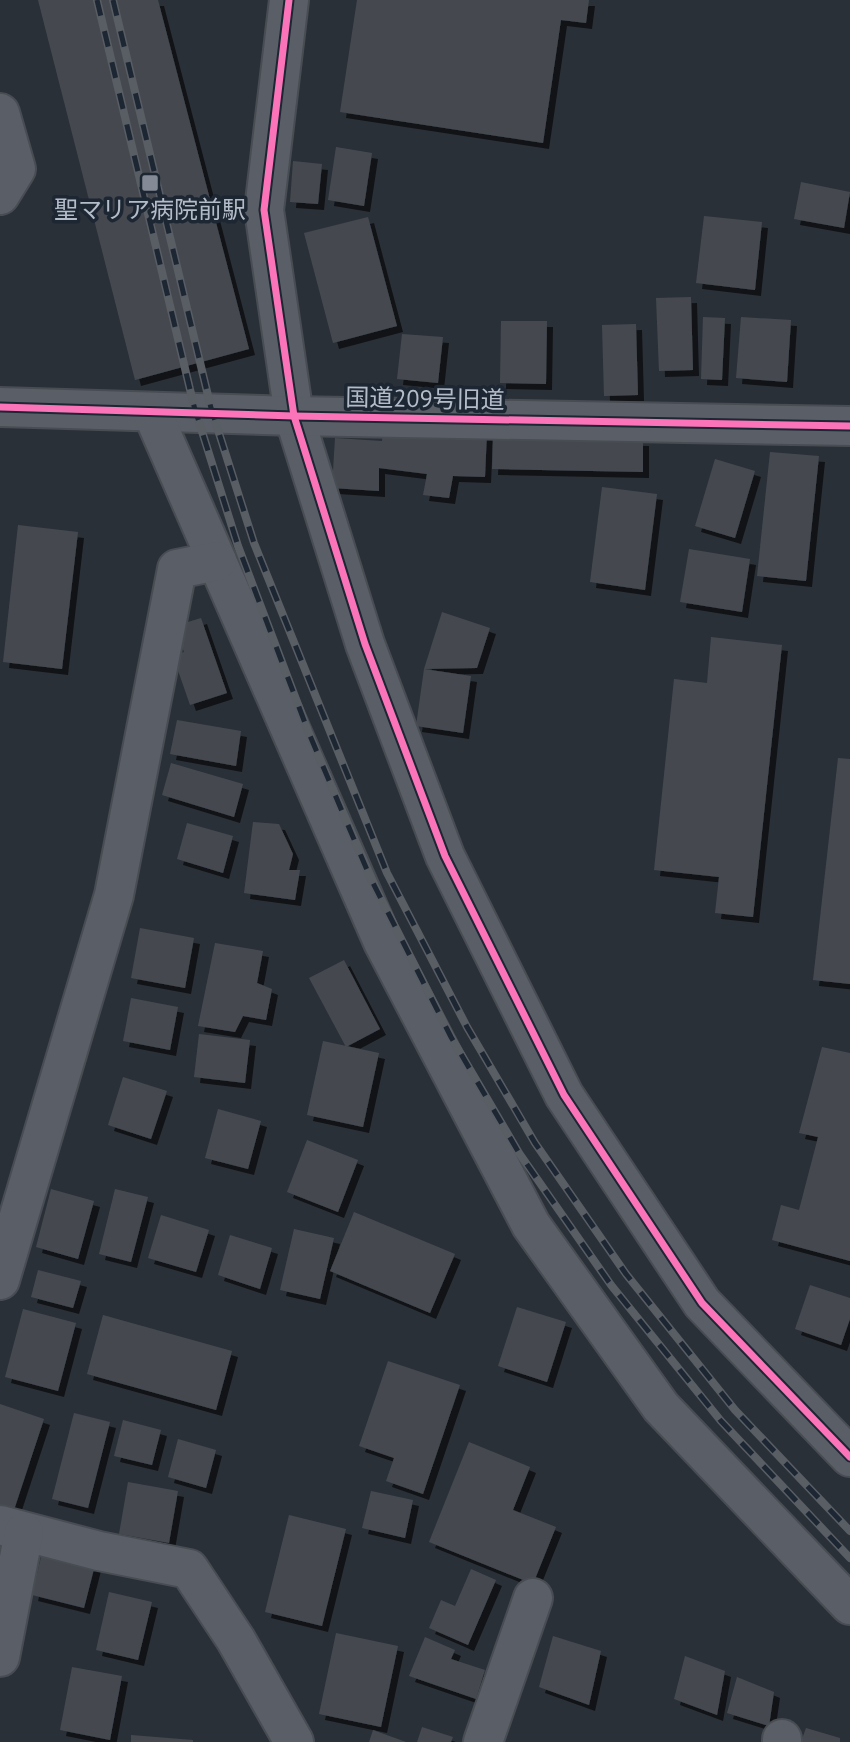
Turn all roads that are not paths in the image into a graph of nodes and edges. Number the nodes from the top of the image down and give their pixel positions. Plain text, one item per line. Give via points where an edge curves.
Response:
1 (289, 0) edge
2 (0, 113) edge
3 (0, 195) edge
4 (0, 407) edge
5 (152, 412) junction
6 (294, 416) junction
7 (850, 426) edge
8 (217, 561) junction
9 (0, 1280) edge
10 (850, 1457) edge
11 (12, 1529) edge
12 (533, 1598) dead end
13 (850, 1605) edge
14 (0, 1657) edge
15 (294, 1742) edge
16 (483, 1742) edge

1 - 6 street via 264,210
2 - 3 street via 16,169
4 - 5 street, 国道209号旧道
5 - 6 street, 国道209号旧道
5 - 8 street
6 - 7 street, 国道209号旧道
6 - 10 street via 365,645 445,856 564,1095 702,1303
8 - 9 street via 177,569 114,895
8 - 13 street via 383,942 531,1225 661,1407
11 - 14 street
11 - 15 street via 189,1569
12 - 16 street

